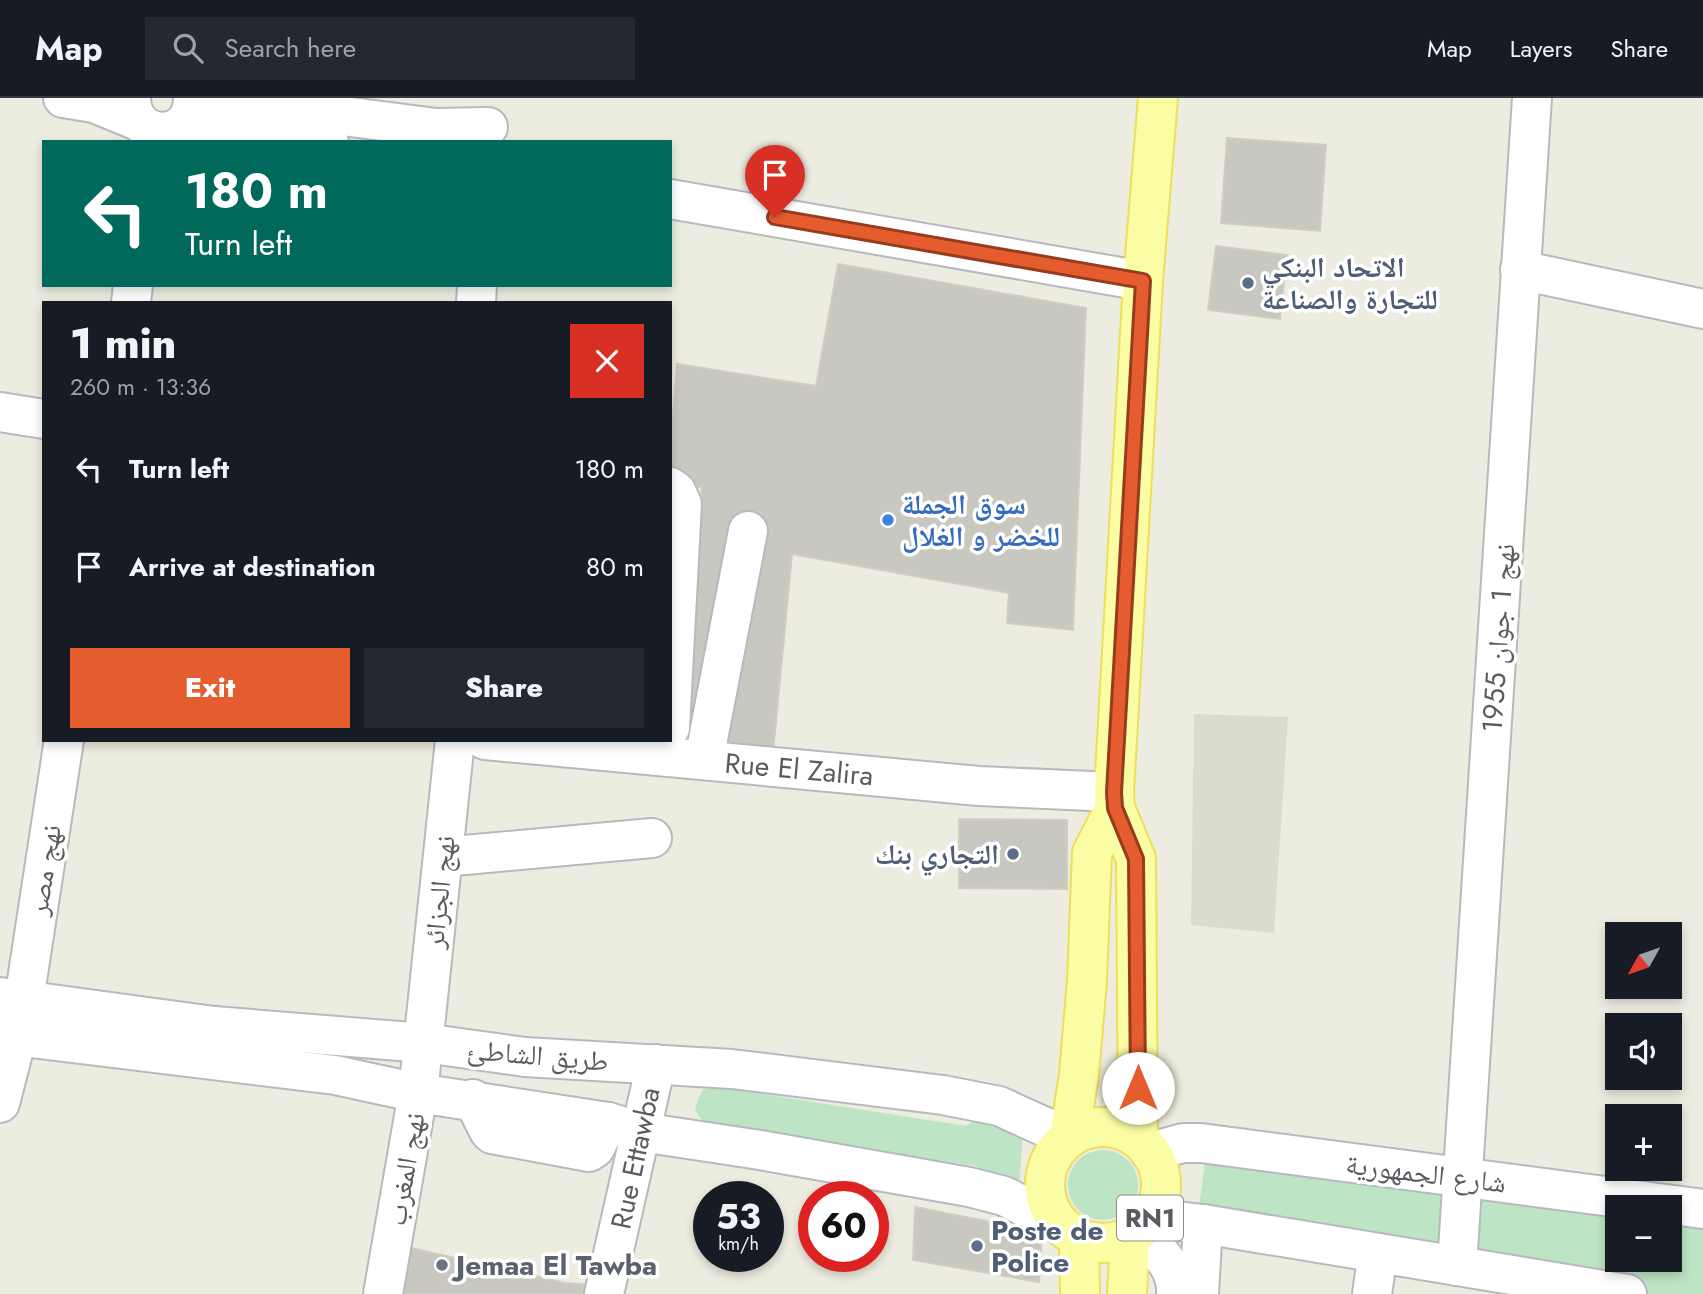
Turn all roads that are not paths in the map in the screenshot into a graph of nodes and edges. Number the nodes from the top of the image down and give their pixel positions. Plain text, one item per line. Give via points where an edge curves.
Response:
1 (63, 98) edge
2 (225, 98) edge
3 (1158, 98) edge
4 (1532, 98) edge
5 (158, 120) edge
6 (489, 122) edge
7 (316, 140) edge
8 (672, 199) edge
9 (1520, 270) junction
10 (1143, 281) junction
11 (1703, 309) edge
12 (0, 412) edge
13 (42, 419) edge
14 (672, 488) edge
15 (748, 531) dead end
16 (64, 742) edge
17 (456, 742) edge
18 (540, 742) edge
19 (678, 747) edge
20 (1114, 800) junction
21 (652, 838) dead end
22 (443, 857) junction
23 (12, 998) edge
24 (8, 1036) edge
25 (424, 1043) junction
26 (656, 1063) junction
27 (418, 1093) junction
28 (0, 1103) edge
29 (625, 1127) junction
30 (1069, 1138) junction
31 (1144, 1146) junction
32 (1464, 1178) junction
33 (1703, 1209) edge
34 (1203, 1224) junction
35 (1140, 1228) junction
36 (1070, 1232) junction
37 (1378, 1253) junction
38 (1457, 1266) junction
39 (383, 1294) edge
40 (604, 1294) edge
41 (1080, 1294) edge
42 (1127, 1294) edge
43 (1176, 1294) edge
44 (1199, 1294) edge
45 (1372, 1294) edge
46 (1627, 1294) edge

1 - 5 street
2 - 6 street via 436,128
3 - 10 main road, RN1
4 - 9 street, نهج 1 جوان 1955
5 - 7 street
8 - 10 street
9 - 11 street
9 - 32 street, نهج 1 جوان 1955
10 - 20 main road, RN1
12 - 13 street
14 - 19 street via 682,504
15 - 19 street
16 - 23 street, نهج مصر
17 - 22 street, نهج الجزائر
18 - 19 street, Rue El Zalira
19 - 20 street, Rue El Zalira
20 - 30 main road, RN1 via 1092,853 1087,980
20 - 31 main road, RN1 via 1136,859
21 - 22 street
22 - 25 street, نهج الجزائر
23 - 24 street, نهج مصر
23 - 25 street, طريق الشاطئ via 214,1026
24 - 27 street, طريق الشاطئ via 335,1075
24 - 28 street, نهج مصر
25 - 26 street, طريق الشاطئ via 525,1057
25 - 27 street, نهج المغرب
26 - 29 street, Rue Ettawba
26 - 30 street, طريق الشاطئ via 943,1095 999,1106
27 - 29 street, طريق الشاطئ
27 - 39 street, نهج المغرب
29 - 36 street, طريق الشاطئ via 969,1187 1004,1196
29 - 40 street, Rue Ettawba
30 - 31 main road via 1104,1127 1122,1130
30 - 36 main road, RN1 via 1055,1152 1045,1189 1049,1208
31 - 32 street, شارع الجمهورية via 1201,1143
31 - 35 main road, RN1 via 1158,1168 1161,1185 1158,1202
32 - 33 street, شارع الجمهورية
32 - 38 street, نهج 1 جوان 1955
34 - 35 street
34 - 37 street
34 - 44 street
35 - 36 main road, RN1 via 1113,1242 1096,1243
35 - 42 main road, RN1
35 - 43 street via 1177,1279
36 - 41 main road, RN1
37 - 38 street
37 - 45 street
38 - 46 street

